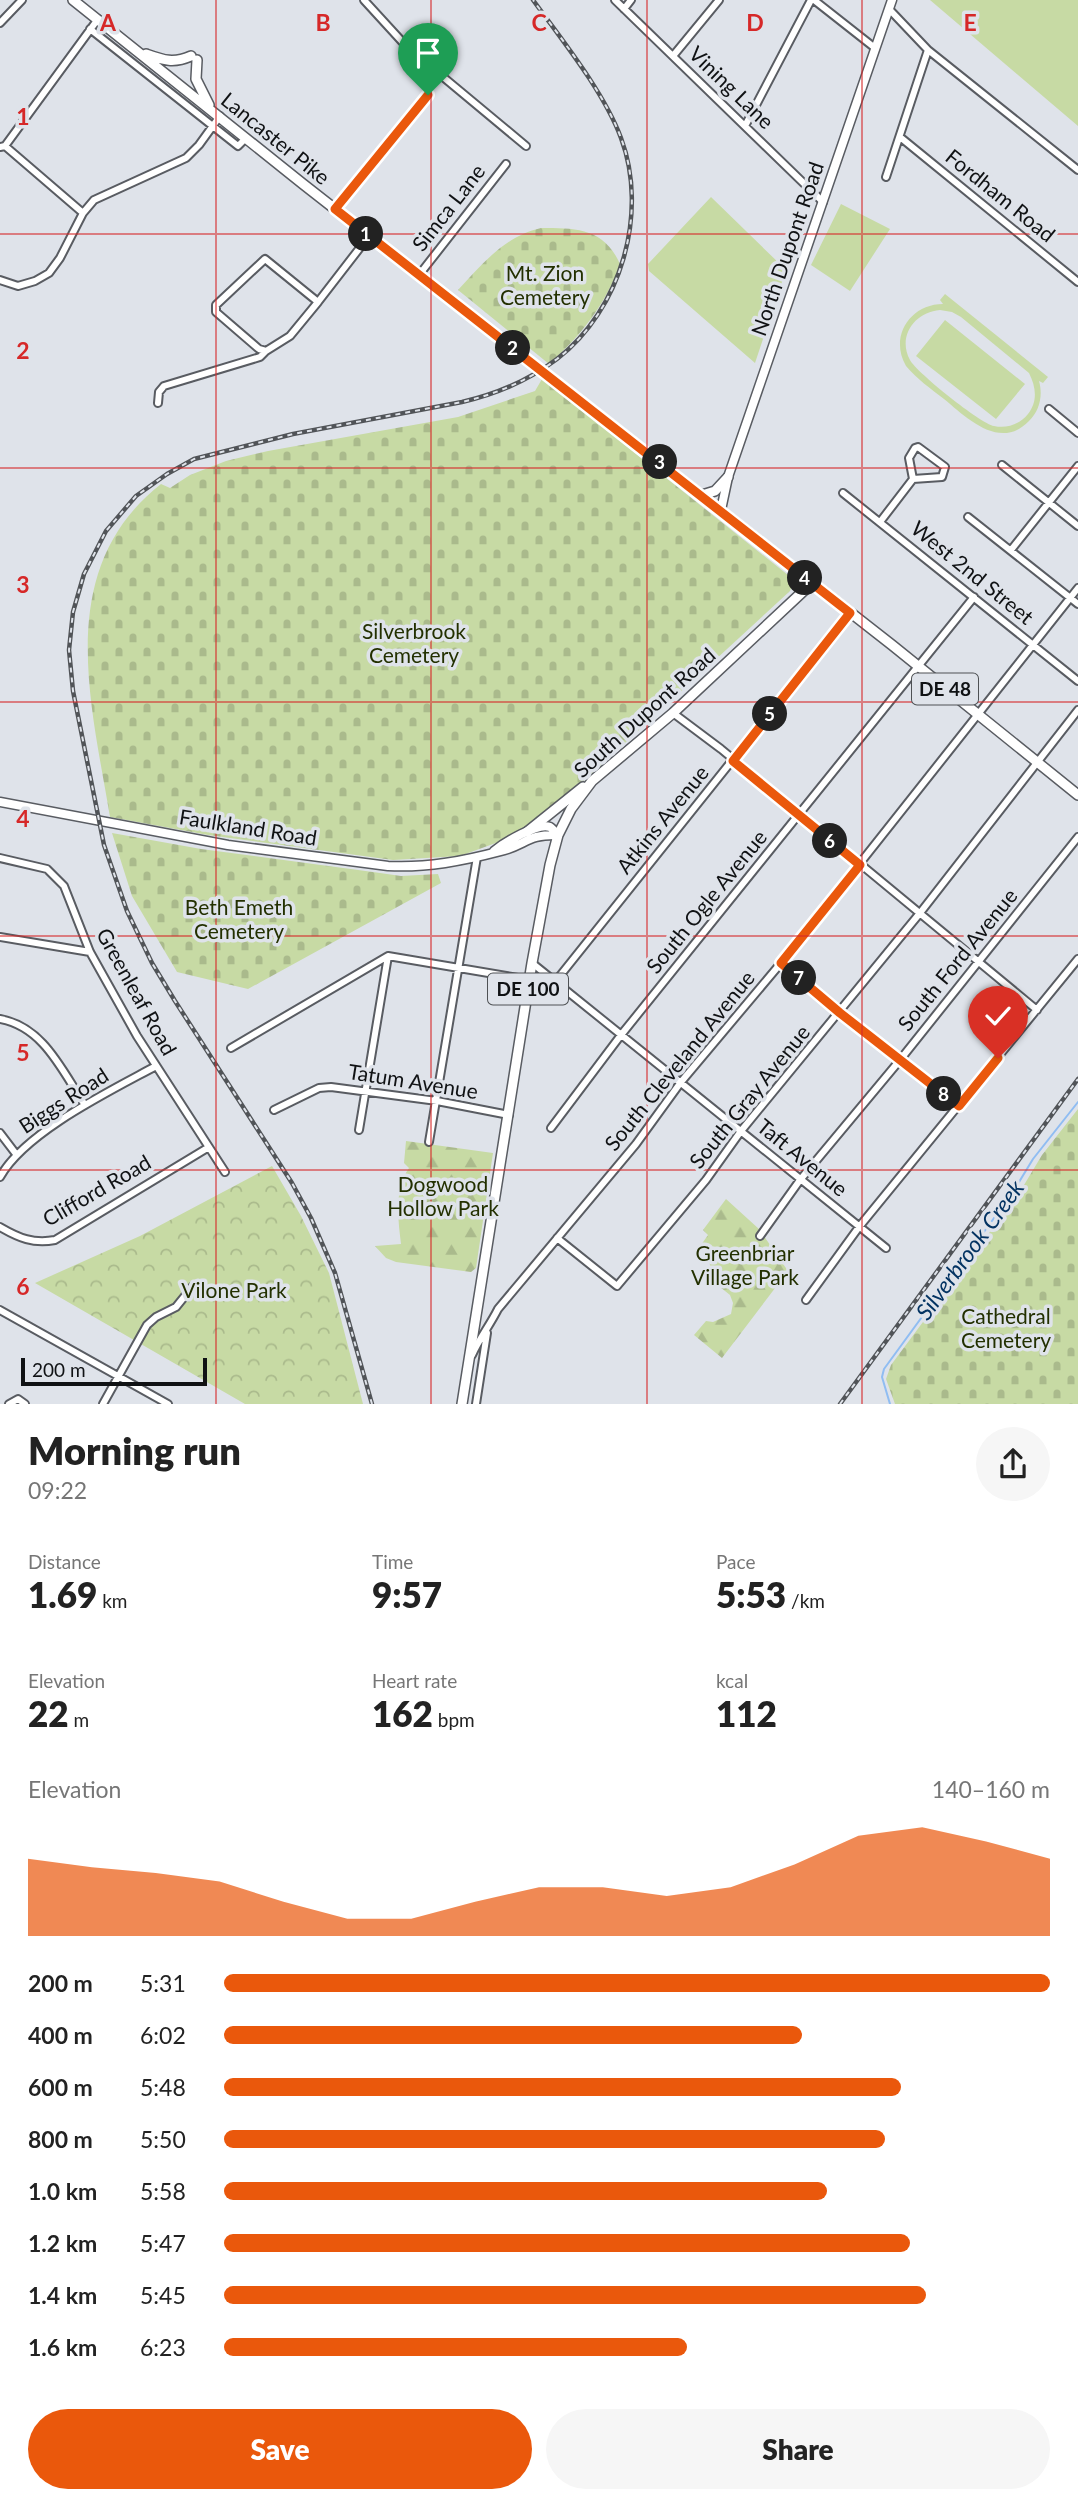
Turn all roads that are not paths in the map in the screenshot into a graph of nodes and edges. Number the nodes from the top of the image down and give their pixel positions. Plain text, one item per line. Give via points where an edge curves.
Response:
1 (22, 0) edge
2 (73, 0) edge
3 (364, 0) edge
4 (615, 0) edge
5 (631, 0) edge
6 (719, 0) edge
7 (812, 0) edge
8 (892, 0) edge
9 (624, 9) junction
10 (889, 9) junction
11 (98, 19) junction
12 (0, 23) edge
13 (90, 29) junction
14 (875, 48) junction
15 (928, 50) junction
16 (138, 51) junction
17 (673, 56) junction
18 (428, 95) dead end
19 (212, 109) junction
20 (220, 116) junction
21 (212, 127) junction
22 (745, 127) junction
23 (900, 137) junction
24 (246, 138) junction
25 (526, 146) dead end
26 (3, 147) edge
27 (506, 164) dead end
28 (1078, 170) edge
29 (886, 177) dead end
30 (823, 202) junction
31 (335, 209) junction
32 (82, 213) junction
33 (369, 236) junction
34 (419, 275) junction
35 (0, 281) edge
36 (1078, 282) edge
37 (318, 302) junction
38 (266, 351) junction
39 (158, 403) dead end
40 (1049, 409) dead end
41 (1078, 433) edge
42 (1002, 465) dead end
43 (1078, 466) edge
44 (728, 478) junction
45 (913, 479) junction
46 (843, 493) dead end
47 (702, 495) junction
48 (1049, 503) junction
49 (721, 510) junction
50 (968, 517) dead end
51 (880, 522) junction
52 (1078, 526) edge
53 (1011, 550) junction
54 (812, 583) junction
55 (1078, 589) edge
56 (974, 597) junction
57 (1070, 598) junction
58 (1078, 604) edge
59 (850, 613) junction
60 (1033, 644) junction
61 (917, 667) junction
62 (1078, 681) edge
63 (1078, 710) edge
64 (673, 713) junction
65 (978, 714) junction
66 (733, 761) junction
67 (1037, 761) junction
68 (592, 781) junction
69 (1078, 795) edge
70 (0, 802) edge
71 (799, 816) junction
72 (527, 832) junction
73 (558, 835) junction
74 (1078, 837) edge
75 (492, 852) junction
76 (477, 857) junction
77 (0, 858) edge
78 (860, 865) junction
79 (920, 913) junction
80 (0, 937) edge
81 (90, 952) junction
82 (388, 956) junction
83 (1078, 959) edge
84 (979, 962) junction
85 (532, 963) junction
86 (781, 963) junction
87 (458, 968) junction
88 (530, 980) junction
89 (555, 982) junction
90 (1037, 1010) junction
91 (840, 1013) junction
92 (0, 1019) edge
93 (621, 1035) junction
94 (231, 1048) dead end
95 (900, 1060) junction
96 (156, 1066) junction
97 (681, 1082) junction
98 (365, 1090) junction
99 (437, 1101) junction
100 (85, 1105) junction
101 (959, 1106) junction
102 (274, 1110) dead end
103 (509, 1115) junction
104 (551, 1128) dead end
105 (359, 1130) dead end
106 (741, 1131) junction
107 (0, 1133) edge
108 (429, 1142) dead end
109 (209, 1147) junction
110 (16, 1154) junction
111 (225, 1172) dead end
112 (0, 1177) edge
113 (800, 1180) junction
114 (0, 1227) edge
115 (859, 1227) junction
116 (760, 1236) dead end
117 (557, 1238) junction
118 (886, 1248) dead end
119 (193, 1286) dead end
120 (806, 1300) dead end
121 (0, 1310) edge
122 (487, 1330) junction
123 (468, 1366) junction
124 (118, 1376) junction
125 (9, 1404) edge
126 (25, 1404) edge
127 (103, 1404) edge
128 (168, 1404) edge
129 (462, 1404) edge
130 (476, 1404) edge

1 - 12 street
2 - 11 main road, Lancaster Pike / DE 48
3 - 25 street via 407,47
4 - 9 street, Vining Lane
5 - 9 street
6 - 17 street
7 - 14 street
7 - 22 street
8 - 10 main road, North Dupont Road
9 - 17 street, Vining Lane
10 - 14 main road, North Dupont Road
10 - 15 street
11 - 13 street
11 - 16 main road, Lancaster Pike / DE 48
13 - 21 street
13 - 26 street
14 - 30 main road, North Dupont Road
15 - 23 street
15 - 28 street
16 - 19 main road, Lancaster Pike / DE 48
16 - 19 main road via 167,61 194,58 196,79
17 - 22 street, Vining Lane
18 - 31 street
19 - 20 main road, Lancaster Pike / DE 48
20 - 21 street
20 - 24 main road, Lancaster Pike / DE 48
21 - 24 street via 238,146
21 - 32 street via 186,158 94,201
22 - 30 street, Vining Lane
23 - 29 street
23 - 36 street, Fordham Road
24 - 31 main road, Lancaster Pike / DE 48
26 - 32 street
27 - 34 street, Simca Lane
30 - 44 main road, North Dupont Road
31 - 33 main road, Lancaster Pike / DE 48
32 - 35 street via 49,273 18,286
33 - 34 main road, Lancaster Pike / DE 48
33 - 37 street
34 - 47 main road, Lancaster Pike / DE 48
37 - 38 street via 290,336
37 - 38 street via 265,259 240,280 216,305 216,312
38 - 39 street via 164,386
40 - 41 street
42 - 48 street
43 - 48 street
44 - 47 main road via 715,491
44 - 49 main road, North Dupont Road
45 - 45 street via 909,458 915,448 945,467 942,477
45 - 51 street
46 - 51 street, West 2nd Street
47 - 49 main road, Lancaster Pike / DE 48
48 - 52 street
48 - 53 street
49 - 54 main road, DE 48
50 - 53 street
51 - 56 street, West 2nd Street
53 - 57 street
54 - 59 main road, DE 48
54 - 64 main road, South Dupont Road / DE 100
55 - 57 street, South Cleveland Avenue
56 - 60 street, West 2nd Street
56 - 61 street, South Ogle Avenue
57 - 58 street
57 - 60 street, South Cleveland Avenue
59 - 61 main road, DE 48
59 - 66 street, Atkins Avenue
60 - 62 street, West 2nd Street
60 - 65 street, South Cleveland Avenue
61 - 65 main road, DE 48
61 - 71 street, South Ogle Avenue
63 - 67 street, South Gray Avenue
64 - 66 street
64 - 68 main road, South Dupont Road / DE 100
65 - 67 main road, DE 48
65 - 78 street, South Cleveland Avenue
66 - 71 street
66 - 89 street, Atkins Avenue
67 - 69 main road, DE 48
67 - 79 street, South Gray Avenue
68 - 72 main road
68 - 73 main road, South Dupont Road / DE 100
70 - 76 main road, Faulkland Road via 228,845 368,863 410,867
71 - 78 street
71 - 93 street, South Ogle Avenue
72 - 73 main road via 548,826
72 - 75 main road, Faulkland Road
73 - 75 main road, Faulkland Road via 540,835
73 - 85 main road, South Dupont Road / DE 100
74 - 84 street, South Ford Avenue
75 - 76 main road, Faulkland Road
76 - 87 street
77 - 81 street, Greenleaf Road via 47,869 57,877
78 - 79 street
78 - 86 street, South Cleveland Avenue
79 - 84 street
79 - 91 street, South Gray Avenue
80 - 81 street
81 - 96 street, Greenleaf Road
82 - 87 street
82 - 94 street
82 - 98 street
83 - 90 street
84 - 90 street
84 - 95 street, South Ford Avenue
85 - 88 main road, South Dupont Road / DE 100
85 - 89 street, Taft Avenue
86 - 91 street
86 - 97 street, South Cleveland Avenue
87 - 88 street
87 - 99 street
88 - 103 main road, South Dupont Road / DE 100
89 - 93 street, Taft Avenue
90 - 101 street
91 - 95 street
91 - 106 street, South Gray Avenue
92 - 100 street via 34,1032
93 - 97 street, Taft Avenue
93 - 104 street, South Ogle Avenue
95 - 101 street
95 - 113 street, South Ford Avenue
96 - 100 street, Biggs Road
96 - 109 street, Greenleaf Road
97 - 106 street, Taft Avenue
97 - 117 street, South Cleveland Avenue
98 - 99 street, Tatum Avenue
98 - 102 street, Tatum Avenue via 324,1087
98 - 105 street
99 - 103 street, Tatum Avenue
99 - 108 street
100 - 110 street, Biggs Road
101 - 115 street
103 - 123 main road, South Dupont Road / DE 100
106 - 113 street, Taft Avenue
106 - 117 street, South Gray Avenue via 617,1286
107 - 110 street
109 - 111 street, Greenleaf Road
109 - 114 street, Clifford Road via 55,1240 34,1242
110 - 112 street, Biggs Road
113 - 115 street, Taft Avenue
113 - 116 street, South Ford Avenue
115 - 118 street, Taft Avenue
115 - 120 street
117 - 122 street, South Cleveland Avenue via 498,1309
119 - 124 street via 176,1307 151,1321
121 - 124 street
122 - 123 street, South Cleveland Avenue
122 - 130 street, South Cleveland Avenue
123 - 129 main road, DE 100
124 - 127 street
124 - 128 street
125 - 126 street via 18,1399

